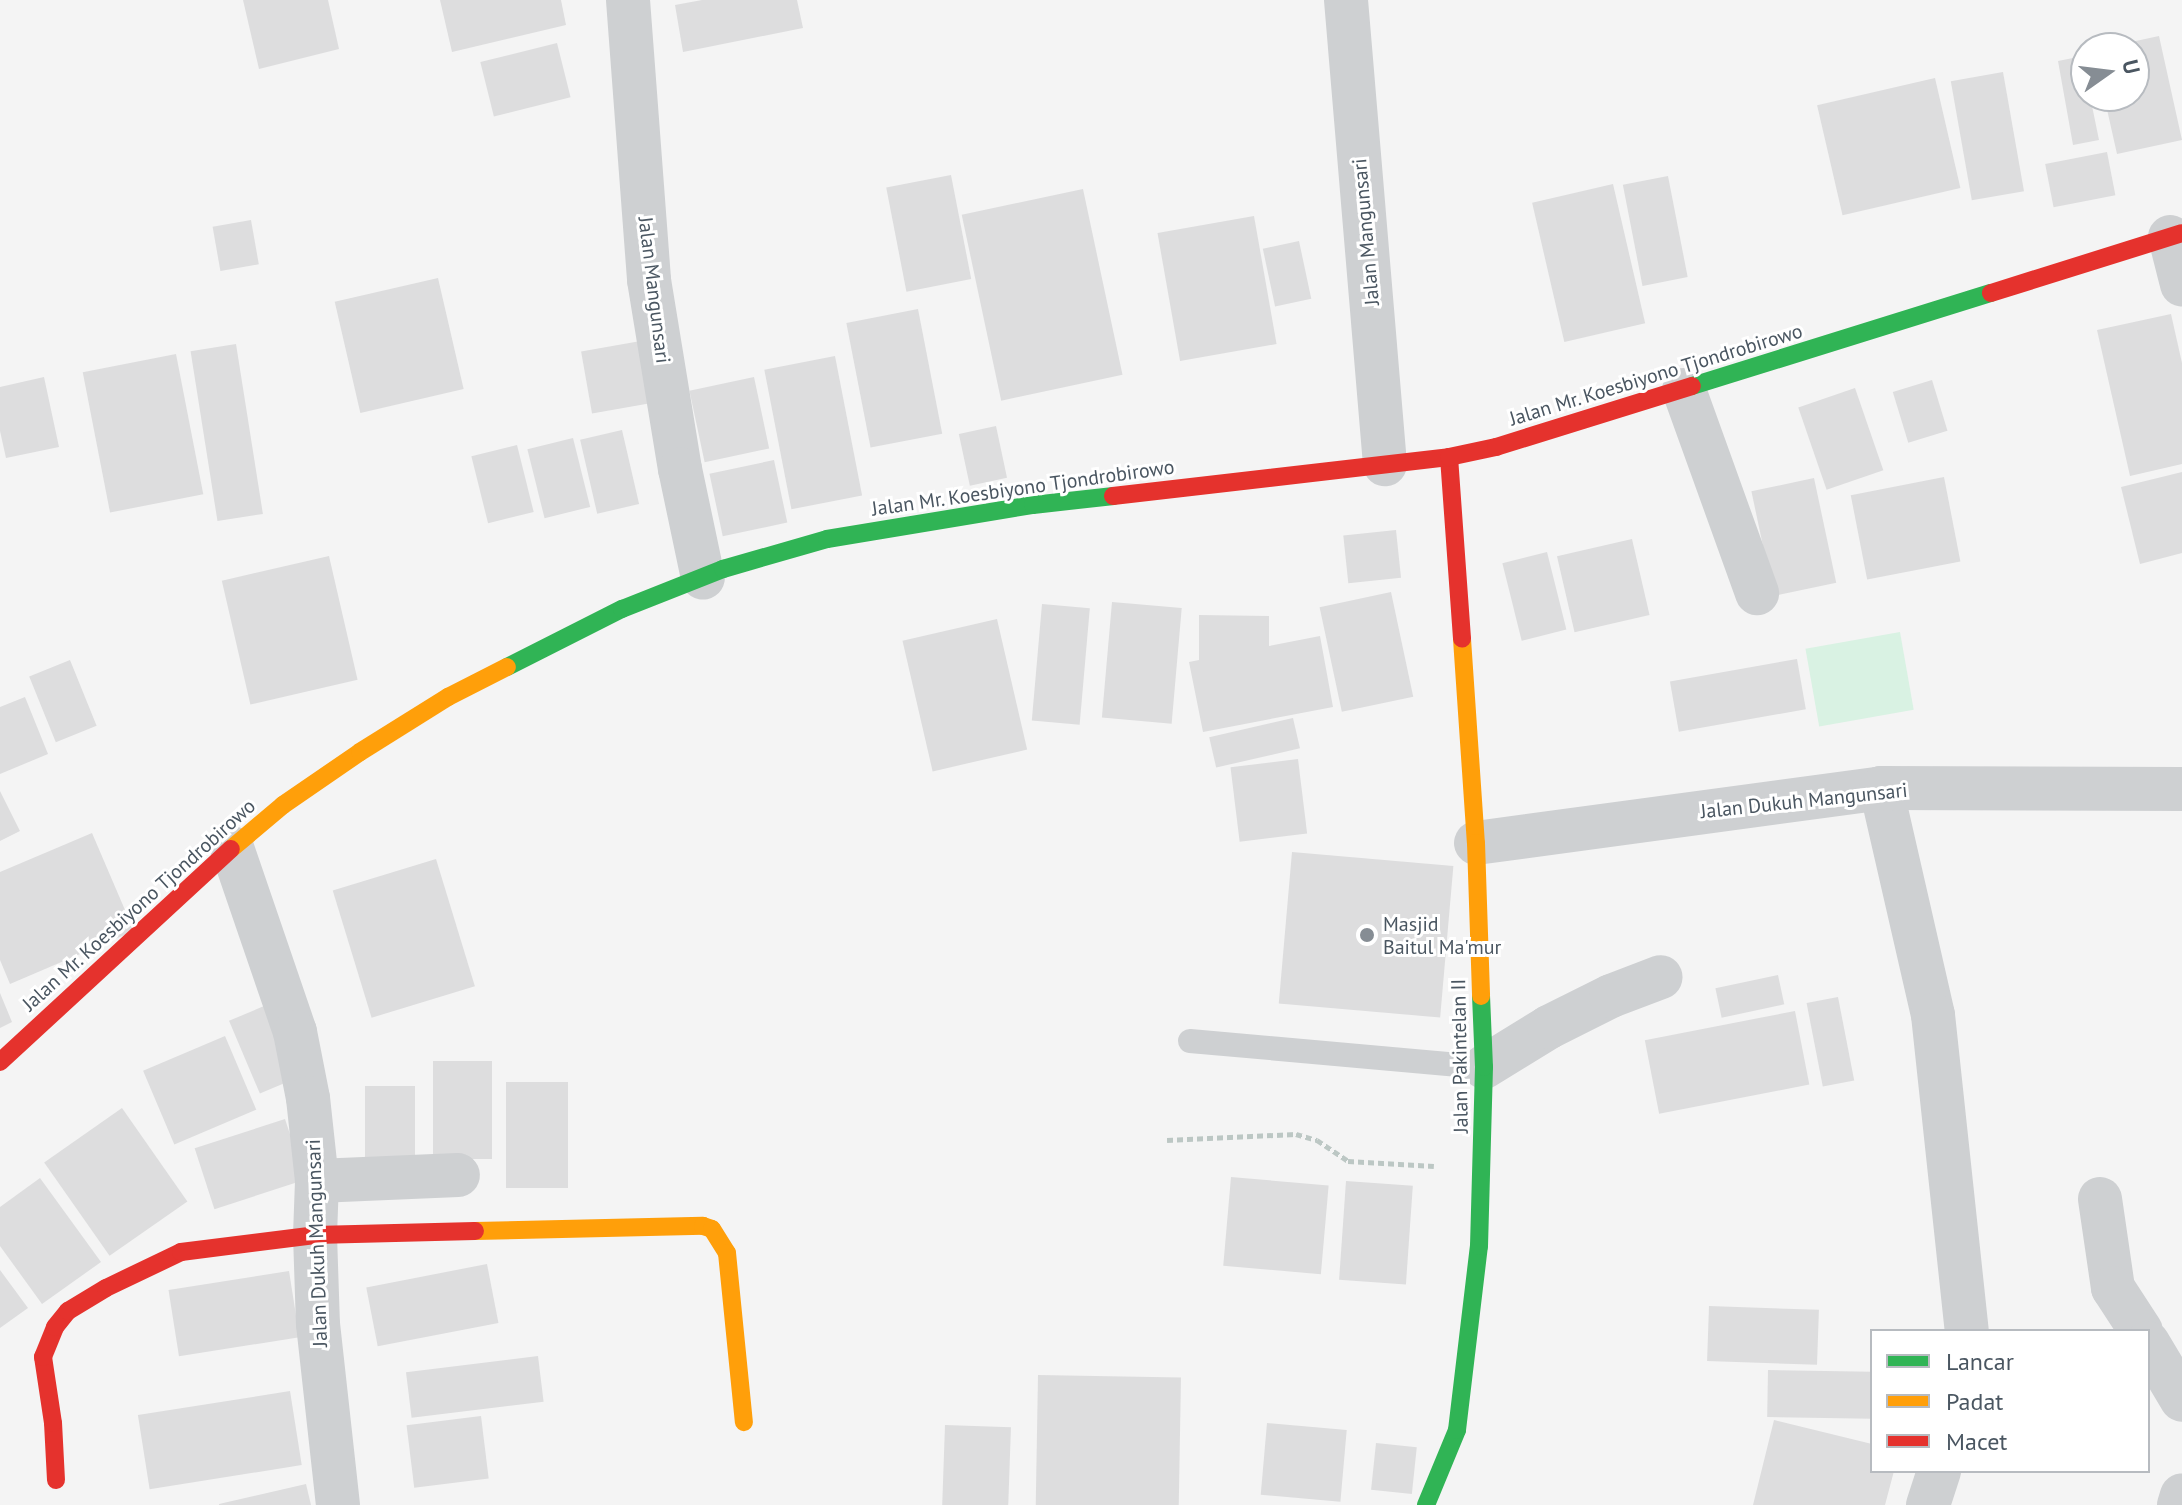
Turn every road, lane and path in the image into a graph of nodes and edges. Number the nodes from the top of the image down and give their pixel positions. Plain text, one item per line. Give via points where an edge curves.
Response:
1 (628, 0) edge
2 (1346, 0) edge
3 (2176, 235) edge
4 (2182, 284) edge
5 (1684, 390) junction
6 (1449, 457) junction
7 (1385, 464) junction
8 (703, 578) junction
9 (1757, 593) dead end
10 (1881, 788) junction
11 (2182, 789) edge
12 (1476, 843) junction
13 (232, 848) junction
14 (1661, 977) dead end
15 (1190, 1041) dead end
16 (0, 1062) edge
17 (1484, 1067) junction
18 (1167, 1140) dead end
19 (1482, 1167) junction
20 (458, 1175) dead end
21 (317, 1181) junction
22 (2100, 1199) dead end
23 (315, 1235) junction
24 (1967, 1329) edge
25 (2140, 1329) edge
26 (2150, 1346) edge
27 (2182, 1400) edge
28 (744, 1422) dead end
29 (1938, 1473) edge
30 (56, 1480) dead end
31 (2182, 1495) edge
32 (338, 1505) edge
33 (1426, 1505) edge
34 (1928, 1505) edge
35 (2179, 1505) edge

1 - 8 street, Jalan Mangunsari via 649,280
2 - 7 street, Jalan Mangunsari
3 - 4 street
3 - 5 main road, Jalan Mr. Koesbiyono Tjondrobirowo
5 - 6 main road, Jalan Mr. Koesbiyono Tjondrobirowo
5 - 9 street
6 - 7 main road, Jalan Mr. Koesbiyono Tjondrobirowo
6 - 12 main road, Jalan Pakintelan II
7 - 8 main road, Jalan Mr. Koesbiyono Tjondrobirowo via 1033,505 827,539
8 - 13 main road, Jalan Mr. Koesbiyono Tjondrobirowo via 622,609 448,697 296,796
10 - 11 street, Jalan Dukuh Mangunsari
10 - 12 street, Jalan Dukuh Mangunsari
10 - 24 street via 1933,1015
12 - 17 main road, Jalan Pakintelan II
13 - 16 main road, Jalan Mr. Koesbiyono Tjondrobirowo
13 - 21 street, Jalan Dukuh Mangunsari via 295,1032
14 - 17 street via 1549,1027
15 - 17 lane
17 - 19 main road, Jalan Pakintelan II
18 - 19 path via 1296,1134 1317,1140 1348,1161
19 - 33 main road, Jalan Pakintelan II via 1479,1246 1457,1430
20 - 21 street
21 - 23 street, Jalan Dukuh Mangunsari
22 - 25 street via 2113,1288
23 - 28 main road via 712,1229 727,1253
23 - 30 main road via 181,1252 68,1311 43,1357
23 - 32 street, Jalan Dukuh Mangunsari via 318,1324
26 - 27 street
29 - 34 street
31 - 35 street

